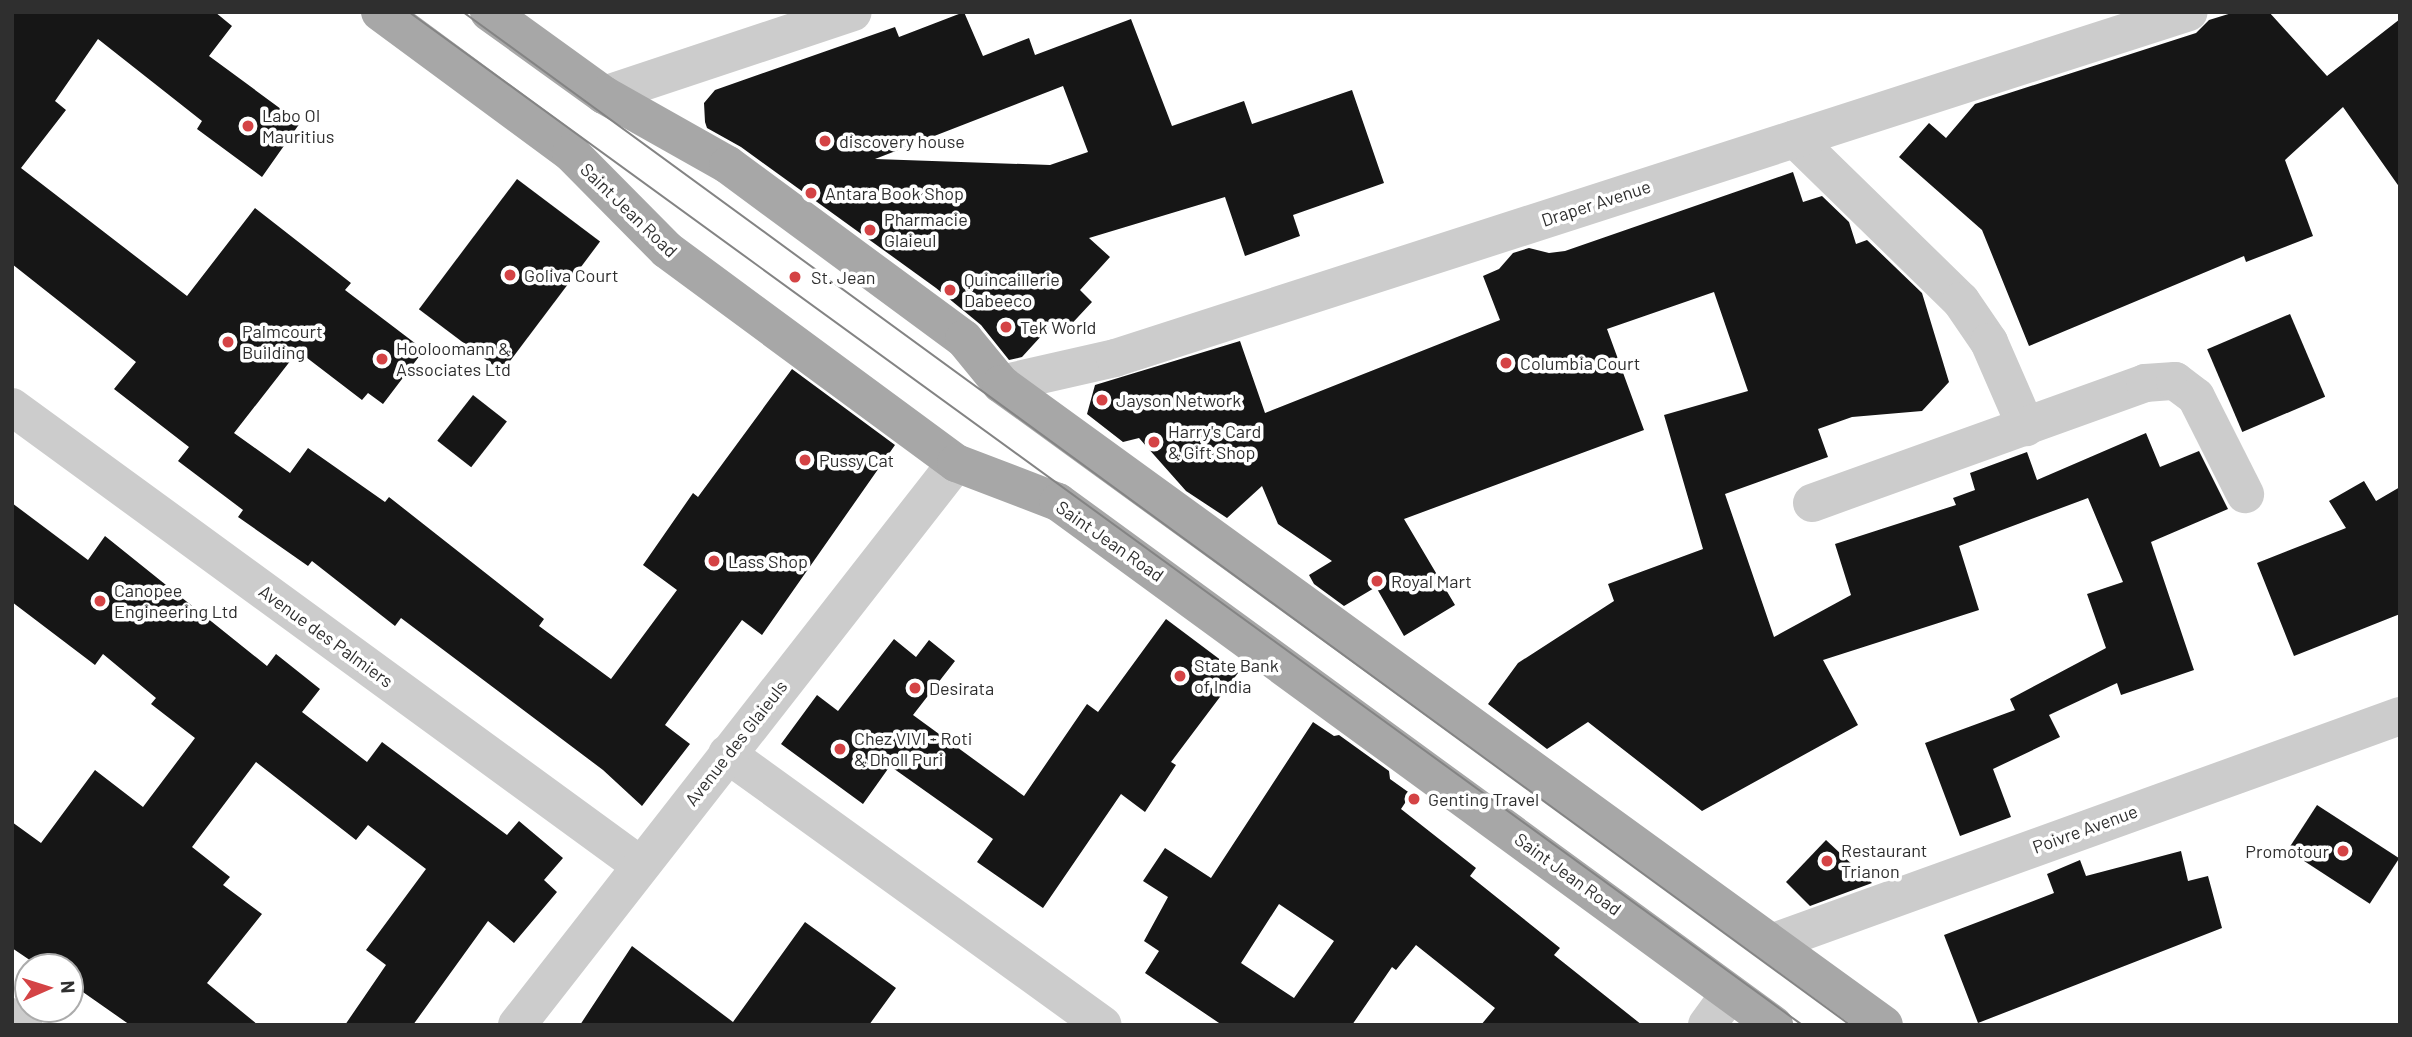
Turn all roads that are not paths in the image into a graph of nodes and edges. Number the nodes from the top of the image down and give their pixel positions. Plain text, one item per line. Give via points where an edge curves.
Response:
1 (380, 12) edge
2 (489, 12) edge
3 (853, 12) edge
4 (2189, 12) edge
5 (604, 95) junction
6 (1795, 139) junction
7 (1001, 384) junction
8 (12, 407) edge
9 (2026, 427) junction
10 (956, 463) junction
11 (2245, 494) dead end
12 (1812, 503) dead end
13 (2400, 716) edge
14 (727, 754) junction
15 (640, 865) junction
16 (1771, 943) junction
17 (1730, 993) junction
18 (12, 1017) edge
19 (23, 1025) edge
20 (517, 1025) edge
21 (1103, 1025) edge
22 (1707, 1025) edge
23 (1774, 1025) edge
24 (1884, 1025) edge

1 - 10 main road, Saint Jean Road via 571,153 667,250
2 - 5 main road
3 - 5 street
4 - 6 street, Draper Avenue
5 - 7 main road via 728,165 964,339
6 - 7 street, Draper Avenue via 1115,358
6 - 9 street via 1961,301 1989,342
7 - 16 main road
8 - 15 street, Avenue des Palmiers
9 - 11 street via 2145,383 2175,381 2196,397
9 - 12 street
10 - 14 street, Avenue des Glaieuls
10 - 17 main road, Saint Jean Road via 1058,502
13 - 16 street, Poivre Avenue
14 - 15 street, Avenue des Glaieuls
14 - 21 street
15 - 20 street, Avenue des Glaieuls
16 - 24 main road
17 - 22 street
17 - 23 main road, Saint Jean Road
18 - 19 street

